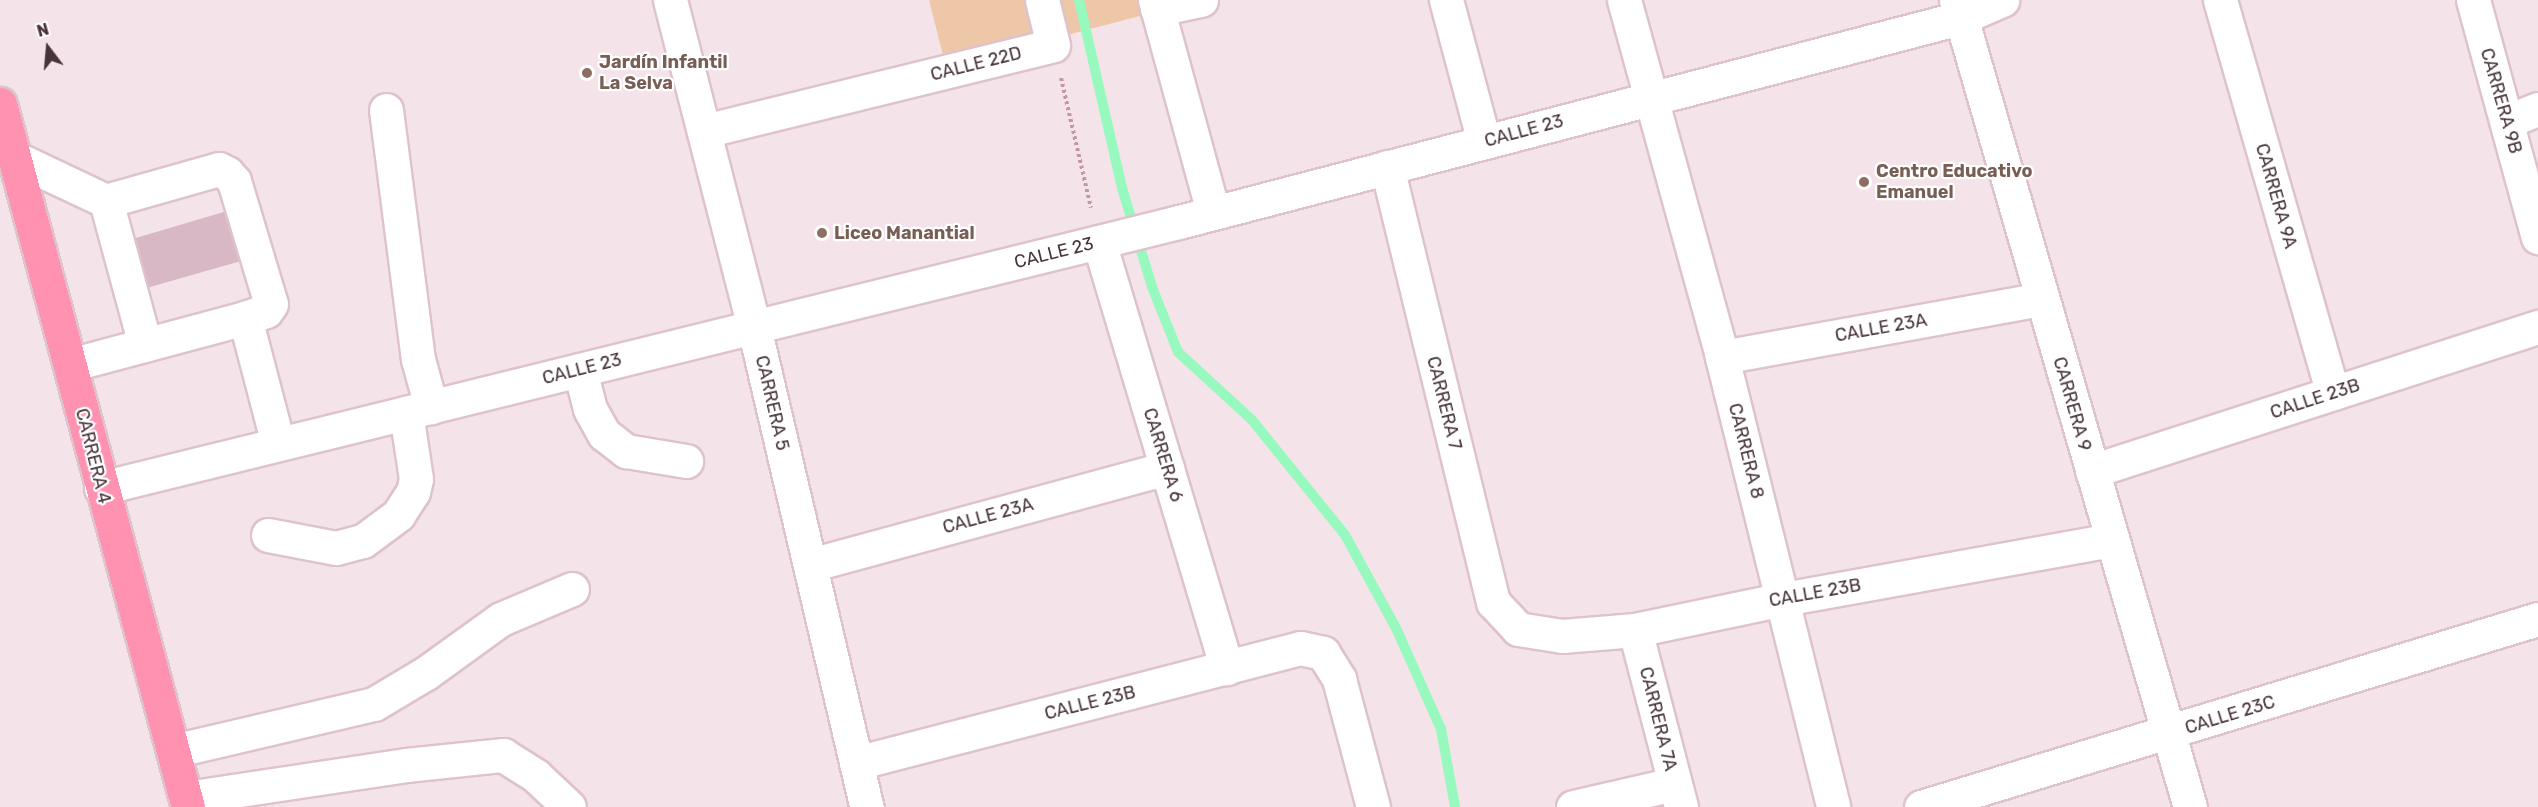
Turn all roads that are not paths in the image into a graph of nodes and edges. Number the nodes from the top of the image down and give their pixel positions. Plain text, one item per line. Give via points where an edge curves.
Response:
1 (670, 0) edge
2 (1042, 0) edge
3 (1201, 0) edge
4 (1446, 0) edge
5 (1624, 0) edge
6 (2002, 0) edge
7 (2220, 0) edge
8 (2473, 0) edge
9 (1156, 5) edge
10 (1958, 9) edge
11 (1650, 98) junction
12 (0, 104) edge
13 (2538, 109) edge
14 (386, 110) dead end
15 (2508, 121) junction
16 (704, 130) junction
17 (1484, 142) junction
18 (15, 158) junction
19 (1387, 167) junction
20 (106, 201) junction
21 (1213, 212) junction
22 (2538, 237) edge
23 (1106, 239) junction
24 (2041, 298) junction
25 (245, 318) junction
26 (754, 327) junction
27 (2538, 327) edge
28 (145, 345) junction
29 (1722, 357) junction
30 (70, 365) junction
31 (580, 370) junction
32 (2333, 393) junction
33 (418, 410) junction
34 (278, 444) junction
35 (686, 461) dead end
36 (1167, 468) junction
37 (2092, 471) junction
38 (101, 488) junction
39 (268, 535) dead end
40 (2112, 540) junction
41 (810, 564) junction
42 (572, 589) dead end
43 (1783, 599) junction
44 (2538, 619) edge
45 (1518, 629) joint
46 (1635, 630) junction
47 (1227, 668) junction
48 (2169, 734) junction
49 (173, 751) junction
50 (856, 763) junction
51 (1677, 796) edge
52 (187, 802) edge
53 (569, 807) edge
54 (867, 807) edge
55 (1373, 807) edge
56 (1573, 807) edge
57 (1833, 807) edge
58 (1921, 807) edge
59 (2190, 807) edge

1 - 16 street, CARRERA 5
2 - 16 street, CALLE 22D via 1053,45
3 - 9 street
4 - 17 street
5 - 11 street, CARRERA 8
6 - 10 street, CALLE 23
7 - 32 street, CARRERA 9A
8 - 15 street, CARRERA 9B
9 - 21 street
10 - 11 street, CALLE 23
10 - 24 street, CARRERA 9
11 - 17 street, CALLE 23
11 - 29 street, CARRERA 8
12 - 18 main road, CARRERA 4
13 - 15 street
14 - 33 street via 418,359
15 - 22 street, CARRERA 9B
16 - 26 street, CARRERA 5
17 - 19 street, CALLE 23
18 - 20 street
18 - 30 main road, CARRERA 4
19 - 21 street, CALLE 23
19 - 45 street, CARRERA 7 via 1493,602
20 - 25 street via 219,169 227,172 234,181 271,303 266,311
20 - 28 street
21 - 23 street, CALLE 23
23 - 26 street, CALLE 23
23 - 36 street, CARRERA 6
24 - 29 street, CALLE 23A
24 - 37 street, CARRERA 9
25 - 28 street
25 - 34 street
26 - 31 street, CALLE 23
26 - 41 street, CARRERA 5
27 - 32 street, CALLE 23B
28 - 30 street
29 - 43 street, CARRERA 8
30 - 38 main road, CARRERA 4
31 - 33 street, CALLE 23
31 - 35 street via 590,409 604,434 626,451
32 - 37 street, CALLE 23B
33 - 34 street, CALLE 23
33 - 39 street via 416,479 413,492 398,514 363,541 336,548
34 - 38 street, CALLE 23
36 - 41 street, CALLE 23A
36 - 47 street, CARRERA 6
37 - 40 street, CARRERA 9
38 - 49 main road, CARRERA 4
40 - 43 street, CALLE 23B
40 - 48 street, CARRERA 9
41 - 50 street, CARRERA 5
42 - 49 street via 501,619 426,673 374,704
43 - 46 street, CALLE 23B
43 - 57 street, CARRERA 8
44 - 48 street, CALLE 23C
45 - 46 street, CALLE 23B via 1562,636
46 - 51 street, CARRERA 7A
47 - 50 street, CALLE 23B
47 - 55 street, CALLE 23B via 1300,648 1323,653 1338,679
48 - 58 street, CALLE 23C
48 - 59 street, CARRERA 9
49 - 52 main road, CARRERA 4
50 - 54 street, CARRERA 5
51 - 56 street
52 - 53 street via 406,765 503,755 536,776

